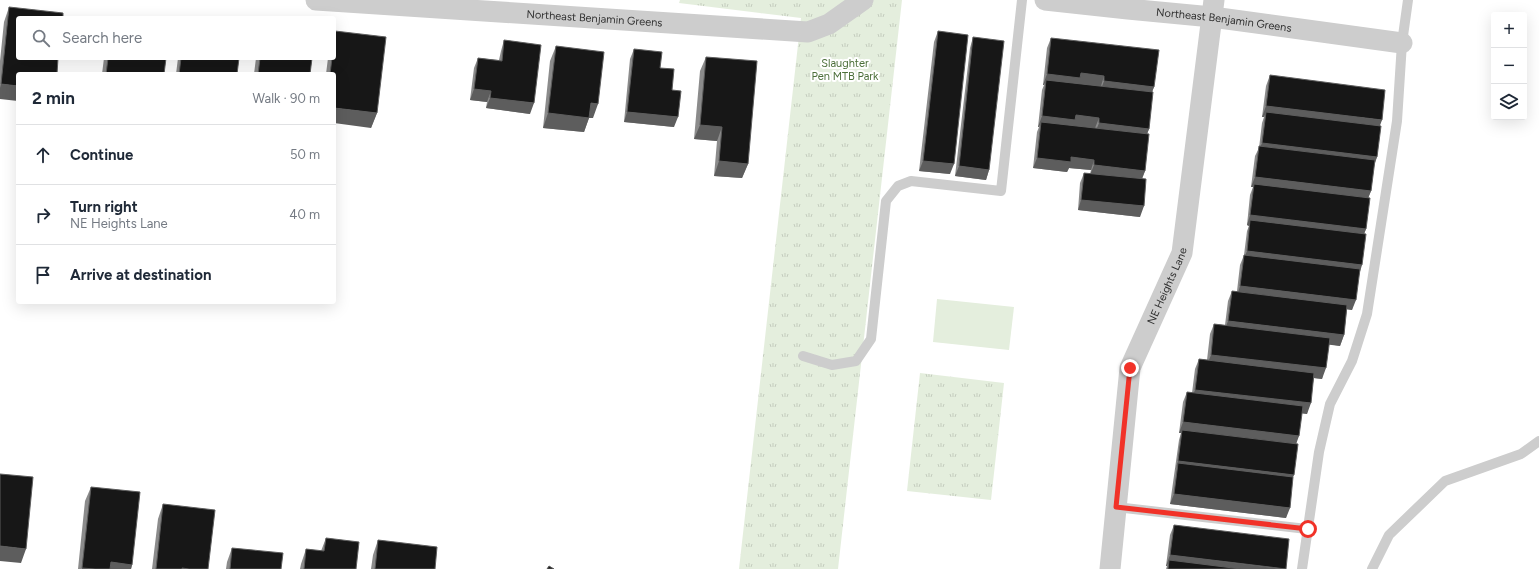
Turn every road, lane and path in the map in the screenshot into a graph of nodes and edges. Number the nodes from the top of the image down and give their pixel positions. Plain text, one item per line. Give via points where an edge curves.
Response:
1 (316, 0) edge
2 (863, 0) edge
3 (1022, 0) edge
4 (1045, 0) edge
5 (1408, 0) edge
6 (1128, 5) edge
7 (1213, 8) edge
8 (1402, 43) junction
9 (803, 356) dead end
10 (1539, 441) edge
11 (1116, 507) junction
12 (1308, 529) junction
13 (1110, 569) edge
14 (1302, 569) edge
15 (1372, 569) edge

1 - 2 street, Northeast Benjamin Greens via 808,32 829,24
3 - 9 lane via 1001,191 911,181 898,186 886,201 871,339 856,361 832,365
4 - 6 street, Northeast Benjamin Greens
5 - 8 lane
6 - 7 street, Northeast Benjamin Greens
7 - 8 street, Northeast Benjamin Greens
7 - 11 street, NE Heights Lane via 1182,253 1130,368
8 - 12 lane via 1397,121 1367,314 1352,361 1330,404 1319,452
10 - 15 lane via 1521,454 1445,481 1389,535
11 - 12 lane
11 - 13 street, NE Heights Lane
12 - 14 lane

